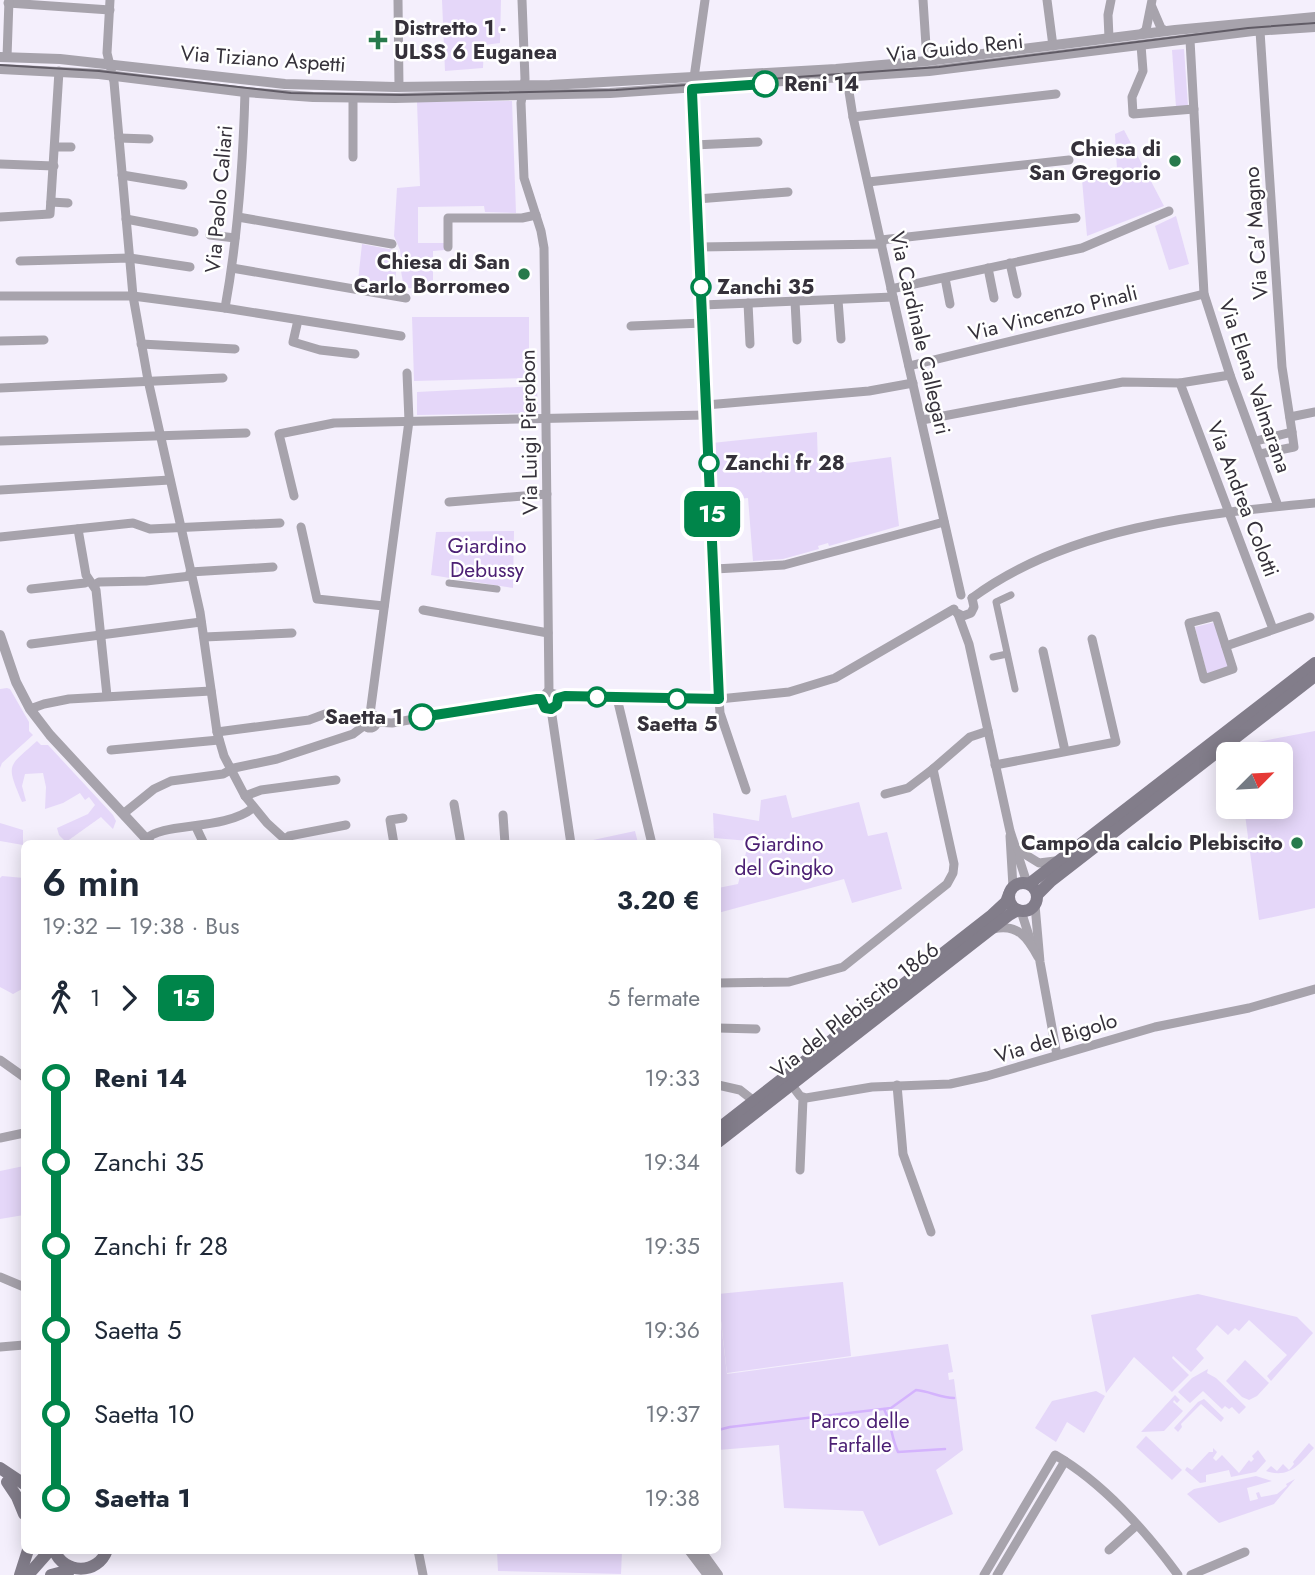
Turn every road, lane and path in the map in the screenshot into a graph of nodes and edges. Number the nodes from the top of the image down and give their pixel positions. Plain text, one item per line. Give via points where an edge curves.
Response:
1 (398, 0) edge
2 (522, 0) edge
3 (705, 0) edge
4 (923, 0) edge
5 (1047, 0) edge
6 (1111, 0) edge
7 (8, 1) edge
8 (1152, 3) edge
9 (110, 5) edge
10 (1315, 17) edge
11 (1315, 27) edge
12 (1166, 31) junction
13 (1260, 31) junction
14 (1109, 38) junction
15 (1141, 39) junction
16 (1190, 40) junction
17 (1053, 46) junction
18 (3, 57) edge
19 (928, 61) junction
20 (0, 69) edge
21 (111, 70) junction
22 (59, 71) junction
23 (847, 79) junction
24 (693, 83) junction
25 (399, 87) junction
26 (522, 91) junction
27 (245, 92) junction
28 (1056, 94) dead end
29 (353, 98) junction
30 (1194, 109) junction
31 (853, 117) junction
32 (119, 138) junction
33 (149, 139) dead end
34 (758, 142) dead end
35 (694, 145) junction
36 (55, 147) junction
37 (71, 147) dead end
38 (353, 157) dead end
39 (1069, 160) dead end
40 (0, 164) edge
41 (54, 166) junction
42 (122, 175) junction
43 (868, 182) junction
44 (183, 185) dead end
45 (788, 192) dead end
46 (696, 199) junction
47 (51, 202) junction
48 (68, 203) dead end
49 (1169, 211) dead end
50 (536, 215) junction
51 (0, 217) edge
52 (238, 217) junction
53 (1076, 218) dead end
54 (126, 219) junction
55 (194, 232) dead end
56 (211, 235) dead end
57 (235, 238) junction
58 (881, 242) junction
59 (392, 244) dead end
60 (448, 247) dead end
61 (699, 247) junction
62 (130, 258) junction
63 (20, 261) dead end
64 (1010, 263) junction
65 (190, 267) dead end
66 (232, 268) junction
67 (988, 268) junction
68 (945, 278) junction
69 (892, 293) junction
70 (1017, 294) dead end
71 (1205, 294) junction
72 (0, 296) edge
73 (133, 296) junction
74 (406, 298) dead end
75 (994, 298) dead end
76 (838, 300) junction
77 (795, 301) junction
78 (748, 303) junction
79 (702, 304) junction
80 (950, 304) dead end
81 (225, 308) junction
82 (298, 320) junction
83 (703, 323) junction
84 (631, 326) dead end
85 (401, 336) dead end
86 (841, 339) dead end
87 (44, 340) dead end
88 (797, 340) dead end
89 (0, 341) edge
90 (141, 344) junction
91 (750, 344) dead end
92 (235, 349) dead end
93 (355, 354) dead end
94 (909, 366) junction
95 (407, 373) dead end
96 (1230, 375) junction
97 (223, 378) dead end
98 (148, 380) junction
99 (913, 383) junction
100 (1180, 383) junction
101 (0, 388) edge
102 (706, 410) junction
103 (1315, 412) edge
104 (1290, 417) junction
105 (546, 419) junction
106 (409, 421) junction
107 (922, 421) junction
108 (1292, 432) junction
109 (246, 433) dead end
110 (161, 435) junction
111 (0, 441) edge
112 (1256, 441) junction
113 (1261, 454) junction
114 (170, 480) junction
115 (0, 490) edge
116 (547, 494) junction
117 (294, 496) dead end
118 (449, 502) dead end
119 (1315, 503) edge
120 (1278, 506) junction
121 (1230, 513) junction
122 (944, 522) junction
123 (281, 523) dead end
124 (301, 527) dead end
125 (180, 528) junction
126 (78, 529) junction
127 (0, 537) edge
128 (273, 567) dead end
129 (715, 569) junction
130 (190, 574) junction
131 (91, 583) junction
132 (449, 583) dead end
133 (31, 589) dead end
134 (497, 589) dead end
135 (961, 594) junction
136 (1011, 595) dead end
137 (972, 597) junction
138 (384, 606) junction
139 (423, 610) dead end
140 (960, 613) junction
141 (1310, 617) dead end
142 (201, 622) junction
143 (1273, 629) junction
144 (292, 633) dead end
145 (548, 633) junction
146 (101, 634) junction
147 (0, 635) edge
148 (204, 637) junction
149 (1092, 639) dead end
150 (31, 643) dead end
151 (1226, 646) junction
152 (1043, 651) dead end
153 (1007, 654) junction
154 (993, 657) dead end
155 (1315, 663) edge
156 (1315, 676) edge
157 (1015, 689) dead end
158 (211, 691) junction
159 (554, 695) junction
160 (107, 696) junction
161 (617, 698) junction
162 (541, 699) junction
163 (719, 699) junction
164 (30, 709) junction
165 (551, 709) junction
166 (325, 714) dead end
167 (370, 714) junction
168 (377, 722) junction
169 (365, 725) junction
170 (988, 731) junction
171 (218, 736) junction
172 (111, 750) dead end
173 (1065, 751) junction
174 (995, 765) junction
175 (933, 769) junction
176 (231, 770) junction
177 (336, 780) dead end
178 (746, 790) dead end
179 (886, 794) dead end
180 (245, 796) junction
181 (454, 804) dead end
182 (253, 808) junction
183 (123, 814) junction
184 (503, 815) dead end
185 (403, 818) dead end
186 (346, 825) dead end
187 (195, 827) junction
188 (1010, 831) junction
189 (147, 840) edge
190 (149, 840) edge
191 (202, 840) edge
192 (287, 840) edge
193 (288, 840) edge
194 (393, 840) edge
195 (460, 840) edge
196 (505, 840) edge
197 (570, 840) edge
198 (651, 840) edge
199 (1018, 849) junction
200 (1064, 858) junction
201 (1011, 891) junction
202 (1032, 892) junction
203 (1020, 911) junction
204 (988, 930) junction
205 (1031, 945) junction
206 (1040, 962) junction
207 (721, 983) edge
208 (1315, 989) edge
209 (721, 1028) edge
210 (756, 1029) dead end
211 (1057, 1055) junction
212 (0, 1060) edge
213 (21, 1075) edge
214 (791, 1084) junction
215 (897, 1085) junction
216 (721, 1086) edge
217 (803, 1098) junction
218 (754, 1101) junction
219 (721, 1127) edge
220 (21, 1134) edge
221 (0, 1138) edge
222 (721, 1140) edge
223 (800, 1170) dead end
224 (931, 1232) dead end
225 (0, 1277) edge
226 (21, 1286) edge
227 (21, 1345) edge
228 (0, 1347) edge
229 (1065, 1461) junction
230 (0, 1468) edge
231 (15, 1481) edge
232 (21, 1507) edge
233 (1138, 1525) junction
234 (1002, 1545) junction
235 (1109, 1550) dead end
236 (1010, 1551) junction
237 (1245, 1552) dead end
238 (27, 1554) edge
239 (48, 1554) edge
240 (55, 1554) edge
241 (106, 1554) edge
242 (419, 1554) edge
243 (692, 1554) edge
244 (703, 1554) edge
245 (70, 1570) junction
246 (20, 1575) edge
247 (29, 1575) edge
248 (51, 1575) edge
249 (423, 1575) edge
250 (708, 1575) edge
251 (718, 1575) edge
252 (984, 1575) edge
253 (997, 1575) edge
254 (1178, 1575) edge
255 (1191, 1575) edge

1 - 25 street
2 - 26 street, Via Luigi Pierobon
3 - 24 street
4 - 19 street
5 - 17 street
6 - 14 street
7 - 9 street
7 - 18 street
8 - 12 street via 1159,25
8 - 15 street
9 - 21 street via 107,53
10 - 12 street, Via Guido Reni
11 - 13 street, Via Guido Reni
12 - 15 street, Via Guido Reni
13 - 16 street, Via Guido Reni
13 - 104 street, Via Ca' Magno via 1282,367
14 - 15 street, Via Guido Reni
14 - 17 street, Via Guido Reni
15 - 16 street, Via Guido Reni
15 - 23 street, Via Guido Reni via 961,68
15 - 30 street via 1143,71 1132,97 1133,114
16 - 30 street, Via Elena Valmarana
17 - 19 street, Via Guido Reni
18 - 21 street, Via Tiziano Aspetti via 60,59
19 - 24 street, Via Guido Reni
20 - 22 street, Via Tiziano Aspetti
21 - 22 street, Via Tiziano Aspetti
21 - 25 street, Via Tiziano Aspetti via 285,84
21 - 27 street, Via Tiziano Aspetti
21 - 32 street
22 - 36 street
23 - 24 street, Via Guido Reni
23 - 31 street, Via Cardinale Callegari
24 - 26 street, Via Guido Reni
24 - 35 street
25 - 26 street, Via Tiziano Aspetti
26 - 29 street, Via Tiziano Aspetti
26 - 50 street, Via Luigi Pierobon via 524,178
27 - 29 street, Via Tiziano Aspetti
27 - 52 street, Via Paolo Caliari
28 - 31 street
29 - 38 street
30 - 71 street, Via Elena Valmarana
31 - 43 street, Via Cardinale Callegari
32 - 33 street
32 - 42 street
34 - 35 street
35 - 46 street
36 - 37 street
36 - 41 street
39 - 43 street
40 - 41 street
41 - 47 street
42 - 44 street
42 - 54 street
43 - 58 street, Via Cardinale Callegari
45 - 46 street
46 - 61 street
47 - 48 street
47 - 51 street via 50,214
49 - 64 street via 1082,248
50 - 60 street via 448,218
50 - 105 street, Via Luigi Pierobon via 544,248
52 - 57 street, Via Paolo Caliari
52 - 59 street
53 - 58 street
54 - 55 street
54 - 62 street
56 - 57 street
57 - 66 street, Via Paolo Caliari
58 - 61 street
58 - 69 street, Via Cardinale Callegari
61 - 79 street
62 - 63 street
62 - 65 street
62 - 73 street
64 - 67 street
64 - 70 street
66 - 74 street
66 - 81 street, Via Paolo Caliari
67 - 68 street
67 - 75 street
68 - 69 street
68 - 80 street
69 - 76 street
69 - 94 street, Via Cardinale Callegari
71 - 94 street, Via Vincenzo Pinali
71 - 96 street, Via Elena Valmarana
72 - 73 street
73 - 81 street
73 - 90 street
76 - 77 street
76 - 86 street
77 - 78 street
77 - 88 street
78 - 79 street
78 - 91 street
79 - 83 street
81 - 82 street
82 - 85 street
82 - 93 street via 293,342
83 - 84 street
83 - 102 street
87 - 89 street
90 - 92 street
90 - 98 street
94 - 99 street, Via Cardinale Callegari
95 - 106 street
96 - 100 street
96 - 112 street, Via Elena Valmarana
97 - 98 street
98 - 101 street
98 - 110 street
99 - 102 street
99 - 107 street, Via Cardinale Callegari
100 - 107 street via 1123,382
100 - 121 street, Via Andrea Colotti
102 - 105 street
102 - 129 street
103 - 104 street
104 - 108 street, Via Ca' Magno
105 - 106 street
105 - 116 street, Via Luigi Pierobon
106 - 117 street via 334,423 279,434
106 - 138 street
107 - 122 street, Via Cardinale Callegari
108 - 112 street
108 - 113 street via 1294,447
109 - 110 street
110 - 111 street
110 - 114 street
112 - 113 street, Via Elena Valmarana
113 - 120 street, Via Elena Valmarana
114 - 115 street
114 - 125 street
116 - 118 street
116 - 145 street, Via Luigi Pierobon
119 - 120 street
120 - 121 street
121 - 137 street via 1083,543 1017,570
121 - 143 street, Via Andrea Colotti
122 - 129 street via 784,565
122 - 135 street, Via Cardinale Callegari
123 - 125 street
124 - 138 street via 317,599
125 - 126 street via 150,529 133,523
125 - 130 street
126 - 127 street
126 - 131 street
128 - 130 street
129 - 163 street
130 - 131 street
130 - 142 street
131 - 133 street
131 - 146 street
132 - 134 street
135 - 137 street
135 - 140 street via 954,600
136 - 153 street via 996,603
137 - 140 street via 974,607
138 - 167 street
139 - 145 street
140 - 163 street via 820,684
140 - 170 street
141 - 143 street
142 - 146 street
142 - 148 street
143 - 151 street
144 - 148 street
145 - 159 street, Via Luigi Pierobon
146 - 150 street
146 - 160 street
147 - 164 street
148 - 158 street
149 - 173 street via 1116,742
151 - 151 street via 1216,616 1189,623 1204,679 1233,669
152 - 173 street
153 - 154 street
153 - 157 street
155 - 200 main road
156 - 202 main road
158 - 160 street
158 - 171 street
159 - 161 street
159 - 162 street via 544,694
159 - 165 street via 557,705
160 - 164 street
161 - 163 street
161 - 198 street
162 - 165 street via 545,708
162 - 168 street
163 - 178 street
164 - 183 street
165 - 197 street
166 - 171 street
167 - 168 street
167 - 169 street via 363,719
168 - 169 street via 371,728
169 - 176 street via 346,737
170 - 174 street
170 - 175 street via 970,737
171 - 172 street
171 - 176 street
173 - 174 street
174 - 188 street
175 - 179 street via 908,788
175 - 207 street via 954,863 947,884 843,967 789,982
176 - 180 street
176 - 183 street via 162,785
177 - 180 street
180 - 182 street
181 - 195 street
182 - 187 street via 236,818
182 - 192 street
183 - 189 street
184 - 196 street
185 - 194 street via 390,820
186 - 193 street via 289,836
187 - 190 street via 158,832
187 - 191 street
188 - 199 street
188 - 201 street
199 - 200 street via 1039,863
199 - 202 street
200 - 202 main road
201 - 202 main road via 1020,883
201 - 203 main road via 1011,904
201 - 218 main road, Via del Plebiscito 1866 via 992,915
202 - 203 main road via 1031,909
202 - 206 street
203 - 204 main road, Via del Plebiscito 1866
203 - 205 street
204 - 205 street via 1014,928
204 - 214 main road, Via del Plebiscito 1866
205 - 206 street
206 - 211 street
208 - 211 street, Via del Bigolo
209 - 210 street
211 - 215 street, Via del Bigolo via 950,1084
212 - 213 street
214 - 217 street
214 - 222 main road, Via del Plebiscito 1866
215 - 217 street, Via del Bigolo
215 - 224 street via 903,1154
216 - 218 street via 740,1090
217 - 223 street
218 - 219 main road, Via del Plebiscito 1866
220 - 221 street
225 - 226 street
227 - 228 street
229 - 233 street
229 - 234 street via 1055,1455
229 - 236 street
230 - 231 main road
231 - 232 main road
233 - 235 street
233 - 254 street
234 - 236 street
234 - 252 street
236 - 253 street
237 - 255 street
238 - 246 main road
239 - 247 main road
240 - 245 main road
241 - 245 main road via 95,1567 83,1572
242 - 249 street
243 - 250 street
244 - 251 street
245 - 248 main road

